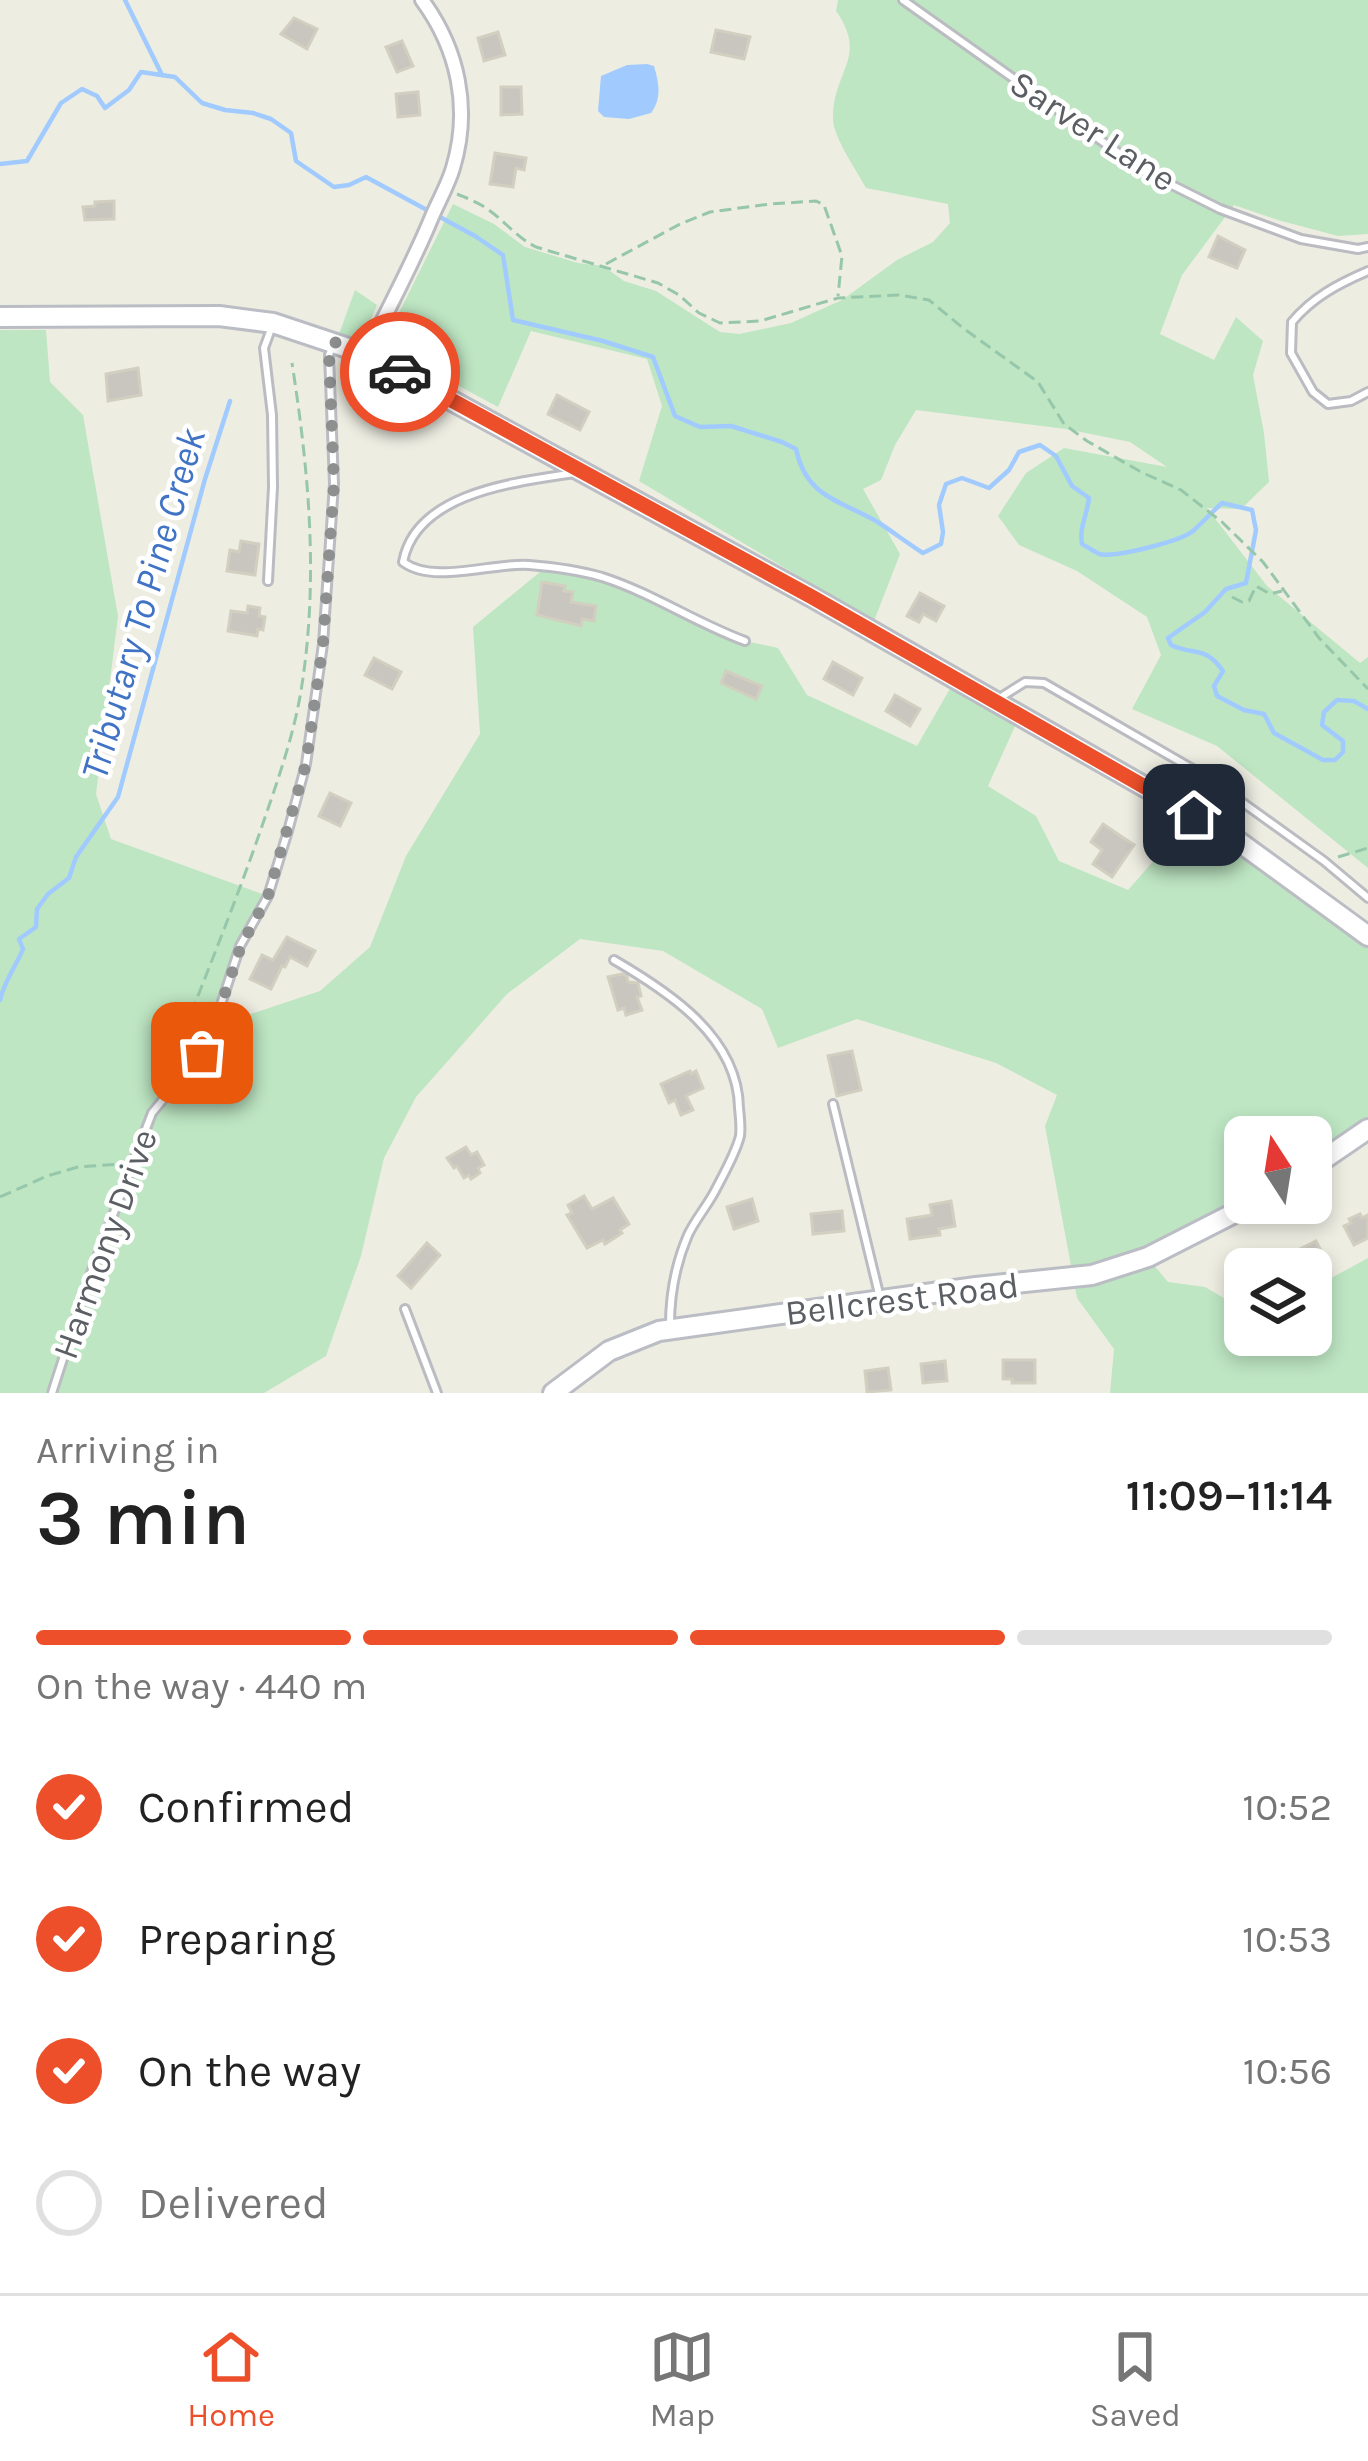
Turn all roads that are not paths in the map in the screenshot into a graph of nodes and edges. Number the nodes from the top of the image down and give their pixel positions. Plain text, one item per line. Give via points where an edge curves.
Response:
1 (422, 0) edge
2 (903, 0) edge
3 (1368, 247) edge
4 (1368, 271) edge
5 (0, 317) edge
6 (273, 323) junction
7 (334, 342) junction
8 (366, 354) junction
9 (1368, 392) edge
10 (584, 472) junction
11 (268, 581) dead end
12 (745, 641) dead end
13 (995, 701) junction
14 (1368, 898) edge
15 (1368, 936) edge
16 (614, 960) dead end
17 (833, 1104) dead end
18 (1368, 1129) edge
19 (1332, 1154) edge
20 (1224, 1219) edge
21 (881, 1302) junction
22 (405, 1309) dead end
23 (670, 1329) junction
24 (52, 1393) edge
25 (437, 1393) edge
26 (553, 1393) edge

1 - 8 street via 446,40 462,124 453,168
2 - 3 lane, Sarver Lane via 1144,171 1301,239
4 - 9 lane via 1308,303 1292,322 1292,352 1313,392 1328,404
5 - 6 street via 189,315
6 - 7 street
6 - 11 lane via 264,348 273,433
7 - 8 street
7 - 24 lane, Harmony Drive via 334,484 306,764 268,896 202,1053 152,1114
8 - 10 street
10 - 12 lane via 451,502 406,545 403,562 414,571 519,564 582,572
10 - 13 street
13 - 14 lane via 1025,682 1044,683 1210,779
13 - 15 street via 1232,836
16 - 23 lane via 691,1011 739,1090 740,1135 689,1233
17 - 21 lane
18 - 19 street
20 - 21 street, Bellcrest Road via 1111,1271
21 - 23 street, Bellcrest Road
22 - 25 lane
23 - 26 street, Bellcrest Road via 609,1351

